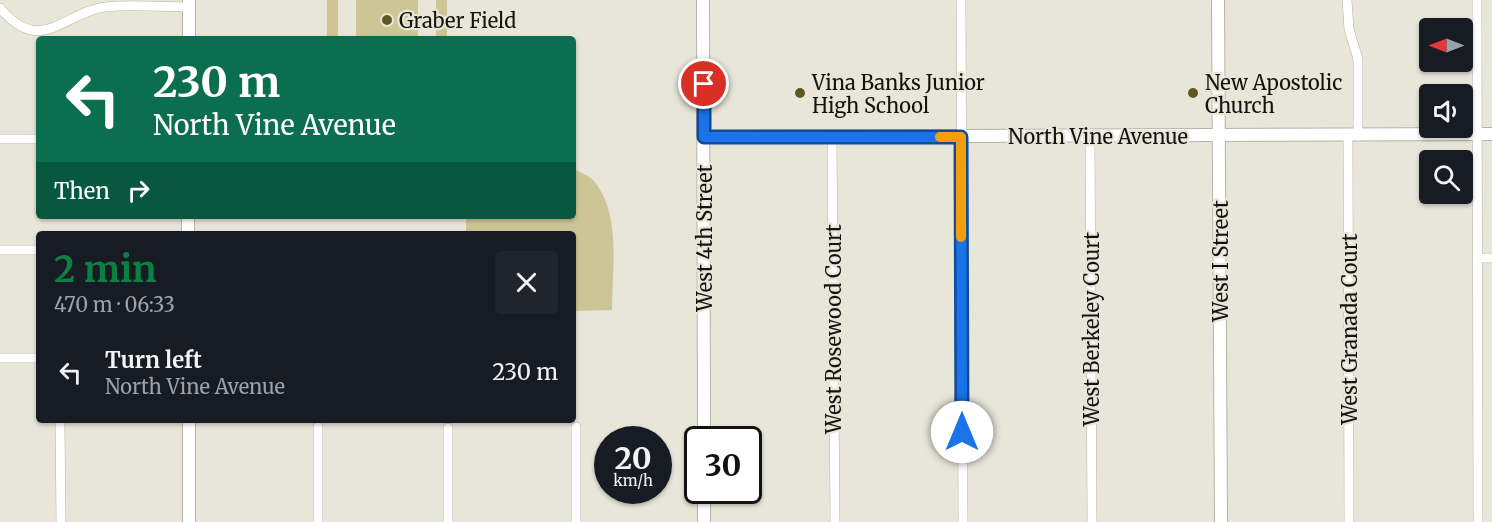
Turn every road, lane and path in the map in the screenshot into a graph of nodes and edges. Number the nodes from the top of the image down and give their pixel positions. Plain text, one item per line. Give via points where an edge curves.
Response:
1 (703, 0) edge
2 (961, 0) edge
3 (1218, 0) edge
4 (1347, 0) edge
5 (1477, 0) edge
6 (189, 4) edge
7 (0, 8) edge
8 (189, 36) edge
9 (1477, 134) junction
10 (1492, 134) edge
11 (1353, 135) junction
12 (832, 136) junction
13 (1090, 136) junction
14 (1219, 136) junction
15 (704, 137) junction
16 (961, 137) junction
17 (0, 139) edge
18 (36, 139) edge
19 (0, 250) edge
20 (36, 250) edge
21 (1477, 258) junction
22 (1492, 258) edge
23 (0, 358) edge
24 (36, 358) edge
25 (189, 423) edge
26 (60, 425) dead end
27 (704, 426) edge
28 (318, 427) dead end
29 (576, 427) dead end
30 (448, 428) dead end
31 (704, 504) edge
32 (61, 522) edge
33 (189, 522) edge
34 (318, 522) edge
35 (448, 522) edge
36 (576, 522) edge
37 (704, 522) edge
38 (835, 522) edge
39 (963, 522) edge
40 (1092, 522) edge
41 (1221, 522) edge
42 (1349, 522) edge
43 (1478, 522) edge

1 - 15 street, West 4th Street
2 - 16 street
3 - 14 street, West I Street
4 - 11 street, West Granada Court via 1349,29 1358,59
5 - 9 street
6 - 7 street via 92,9 46,30 26,28 10,20
6 - 8 street
9 - 10 street, North Vine Avenue
9 - 11 street, North Vine Avenue
9 - 21 street
11 - 14 street, North Vine Avenue
11 - 42 street, West Granada Court
12 - 15 street, North Vine Avenue
12 - 16 street, North Vine Avenue
12 - 38 street, West Rosewood Court
13 - 14 street, North Vine Avenue
13 - 16 street, North Vine Avenue
13 - 40 street, West Berkeley Court
14 - 41 street, West I Street
15 - 27 street, West 4th Street
16 - 39 street
17 - 18 street
19 - 20 street
21 - 22 street
21 - 43 street
23 - 24 street
25 - 33 street
26 - 32 street
28 - 34 street
29 - 36 street
30 - 35 street
31 - 37 street

